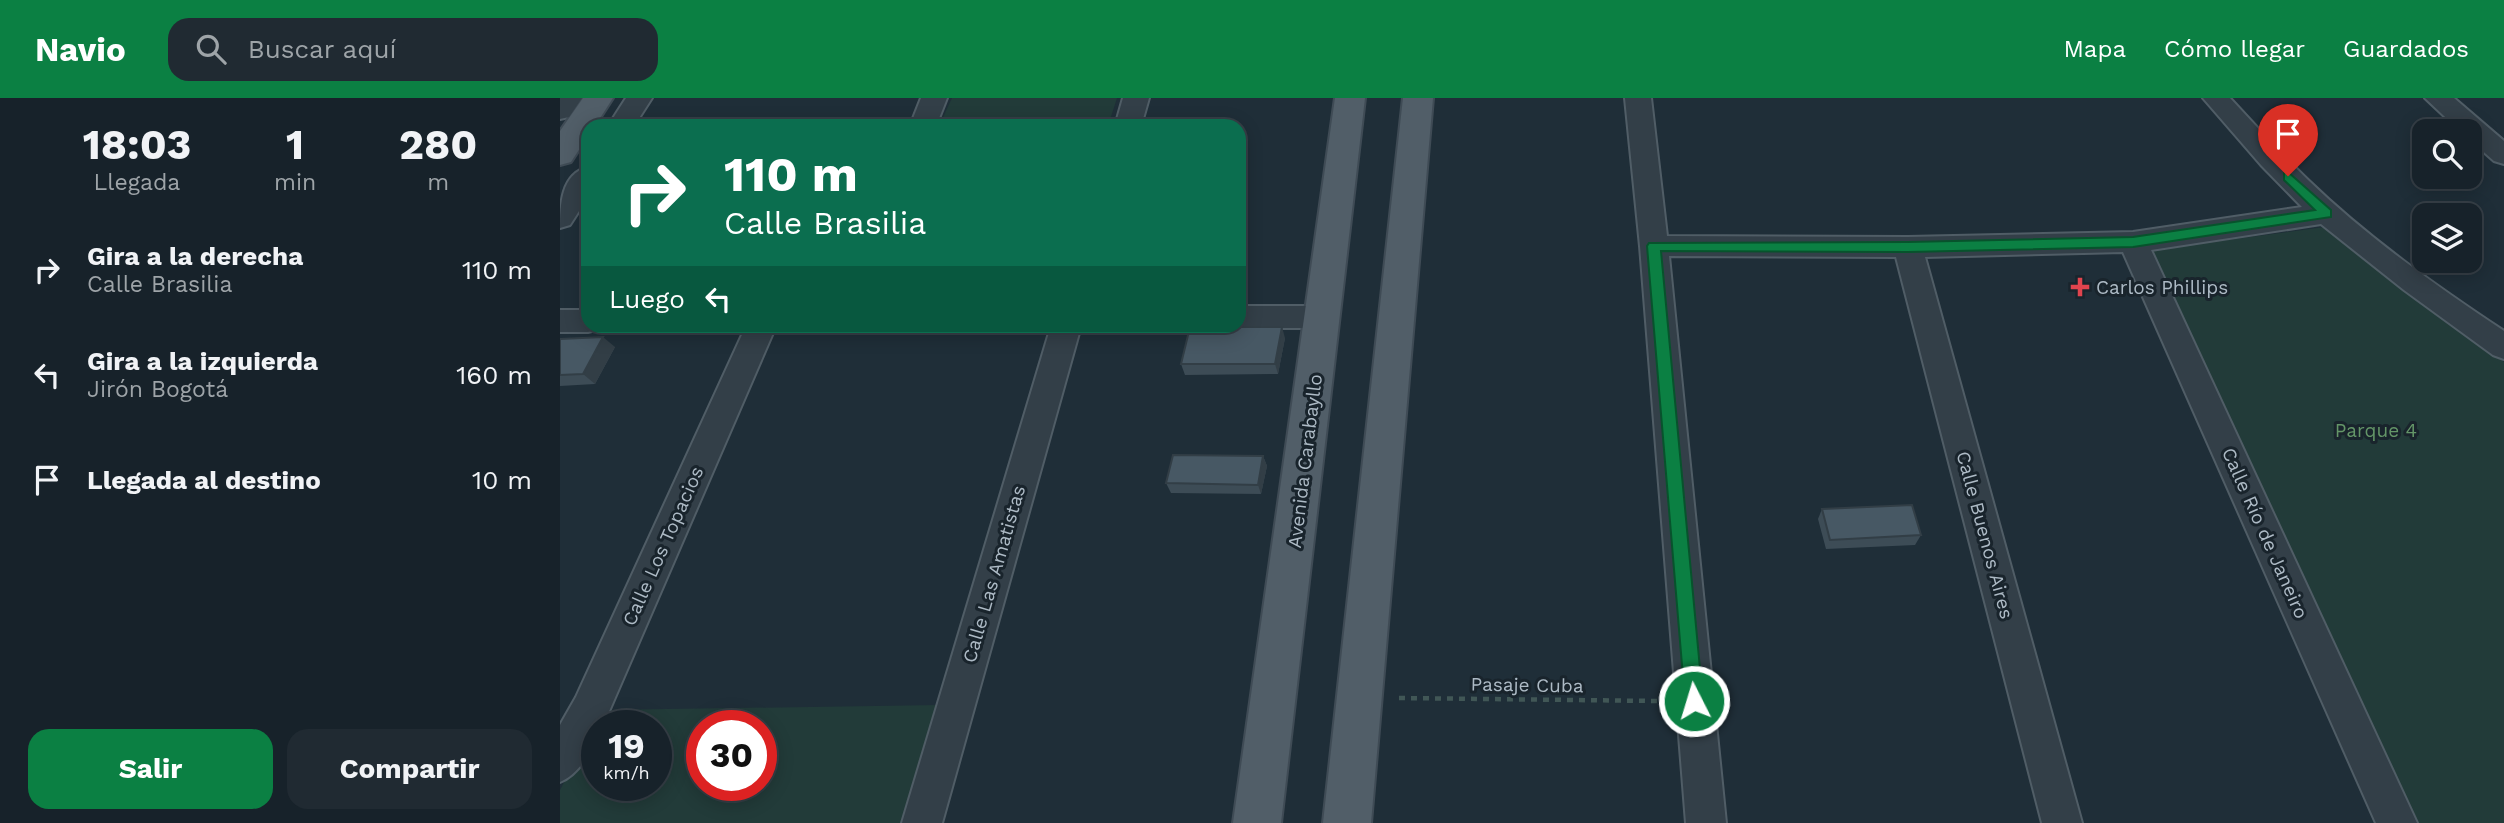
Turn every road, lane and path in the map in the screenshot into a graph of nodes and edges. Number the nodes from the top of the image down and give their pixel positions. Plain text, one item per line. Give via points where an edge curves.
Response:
1 (569, 98) edge
2 (598, 98) edge
3 (639, 98) edge
4 (934, 98) edge
5 (1136, 98) edge
6 (1350, 98) edge
7 (1418, 98) edge
8 (1638, 98) edge
9 (2216, 98) edge
10 (2438, 98) edge
11 (560, 111) edge
12 (584, 119) edge
13 (626, 119) edge
14 (926, 119) edge
15 (1130, 119) edge
16 (581, 124) edge
17 (560, 155) edge
18 (2504, 155) edge
19 (581, 186) edge
20 (2327, 213) junction
21 (560, 218) edge
22 (2133, 242) junction
23 (1654, 246) junction
24 (1908, 247) junction
25 (1246, 317) edge
26 (1324, 317) junction
27 (560, 321) edge
28 (581, 321) edge
29 (758, 333) edge
30 (1064, 333) edge
31 (2504, 347) edge
32 (1359, 697) junction
33 (1694, 701) junction
34 (560, 763) edge
35 (922, 823) edge
36 (1257, 823) edge
37 (1347, 823) edge
38 (1706, 823) edge
39 (2062, 823) edge
40 (2397, 823) edge

1 - 11 street
2 - 12 main road
3 - 13 street
4 - 14 street
5 - 15 street
6 - 26 main road, Avenida Carabayllo
7 - 32 main road
8 - 23 street
9 - 20 street via 2269,158
10 - 18 street
16 - 17 main road
19 - 21 street
20 - 22 street
20 - 31 street
22 - 24 street
22 - 40 street, Calle Río de Janeiro
23 - 24 street
23 - 33 street
24 - 39 street, Calle Buenos Aires
25 - 26 street
26 - 36 main road, Avenida Carabayllo
27 - 28 street
29 - 34 street, Calle Los Topacios via 590,710
30 - 35 street, Calle Las Amatistas
32 - 33 path, Pasaje Cuba
32 - 37 main road
33 - 38 street

